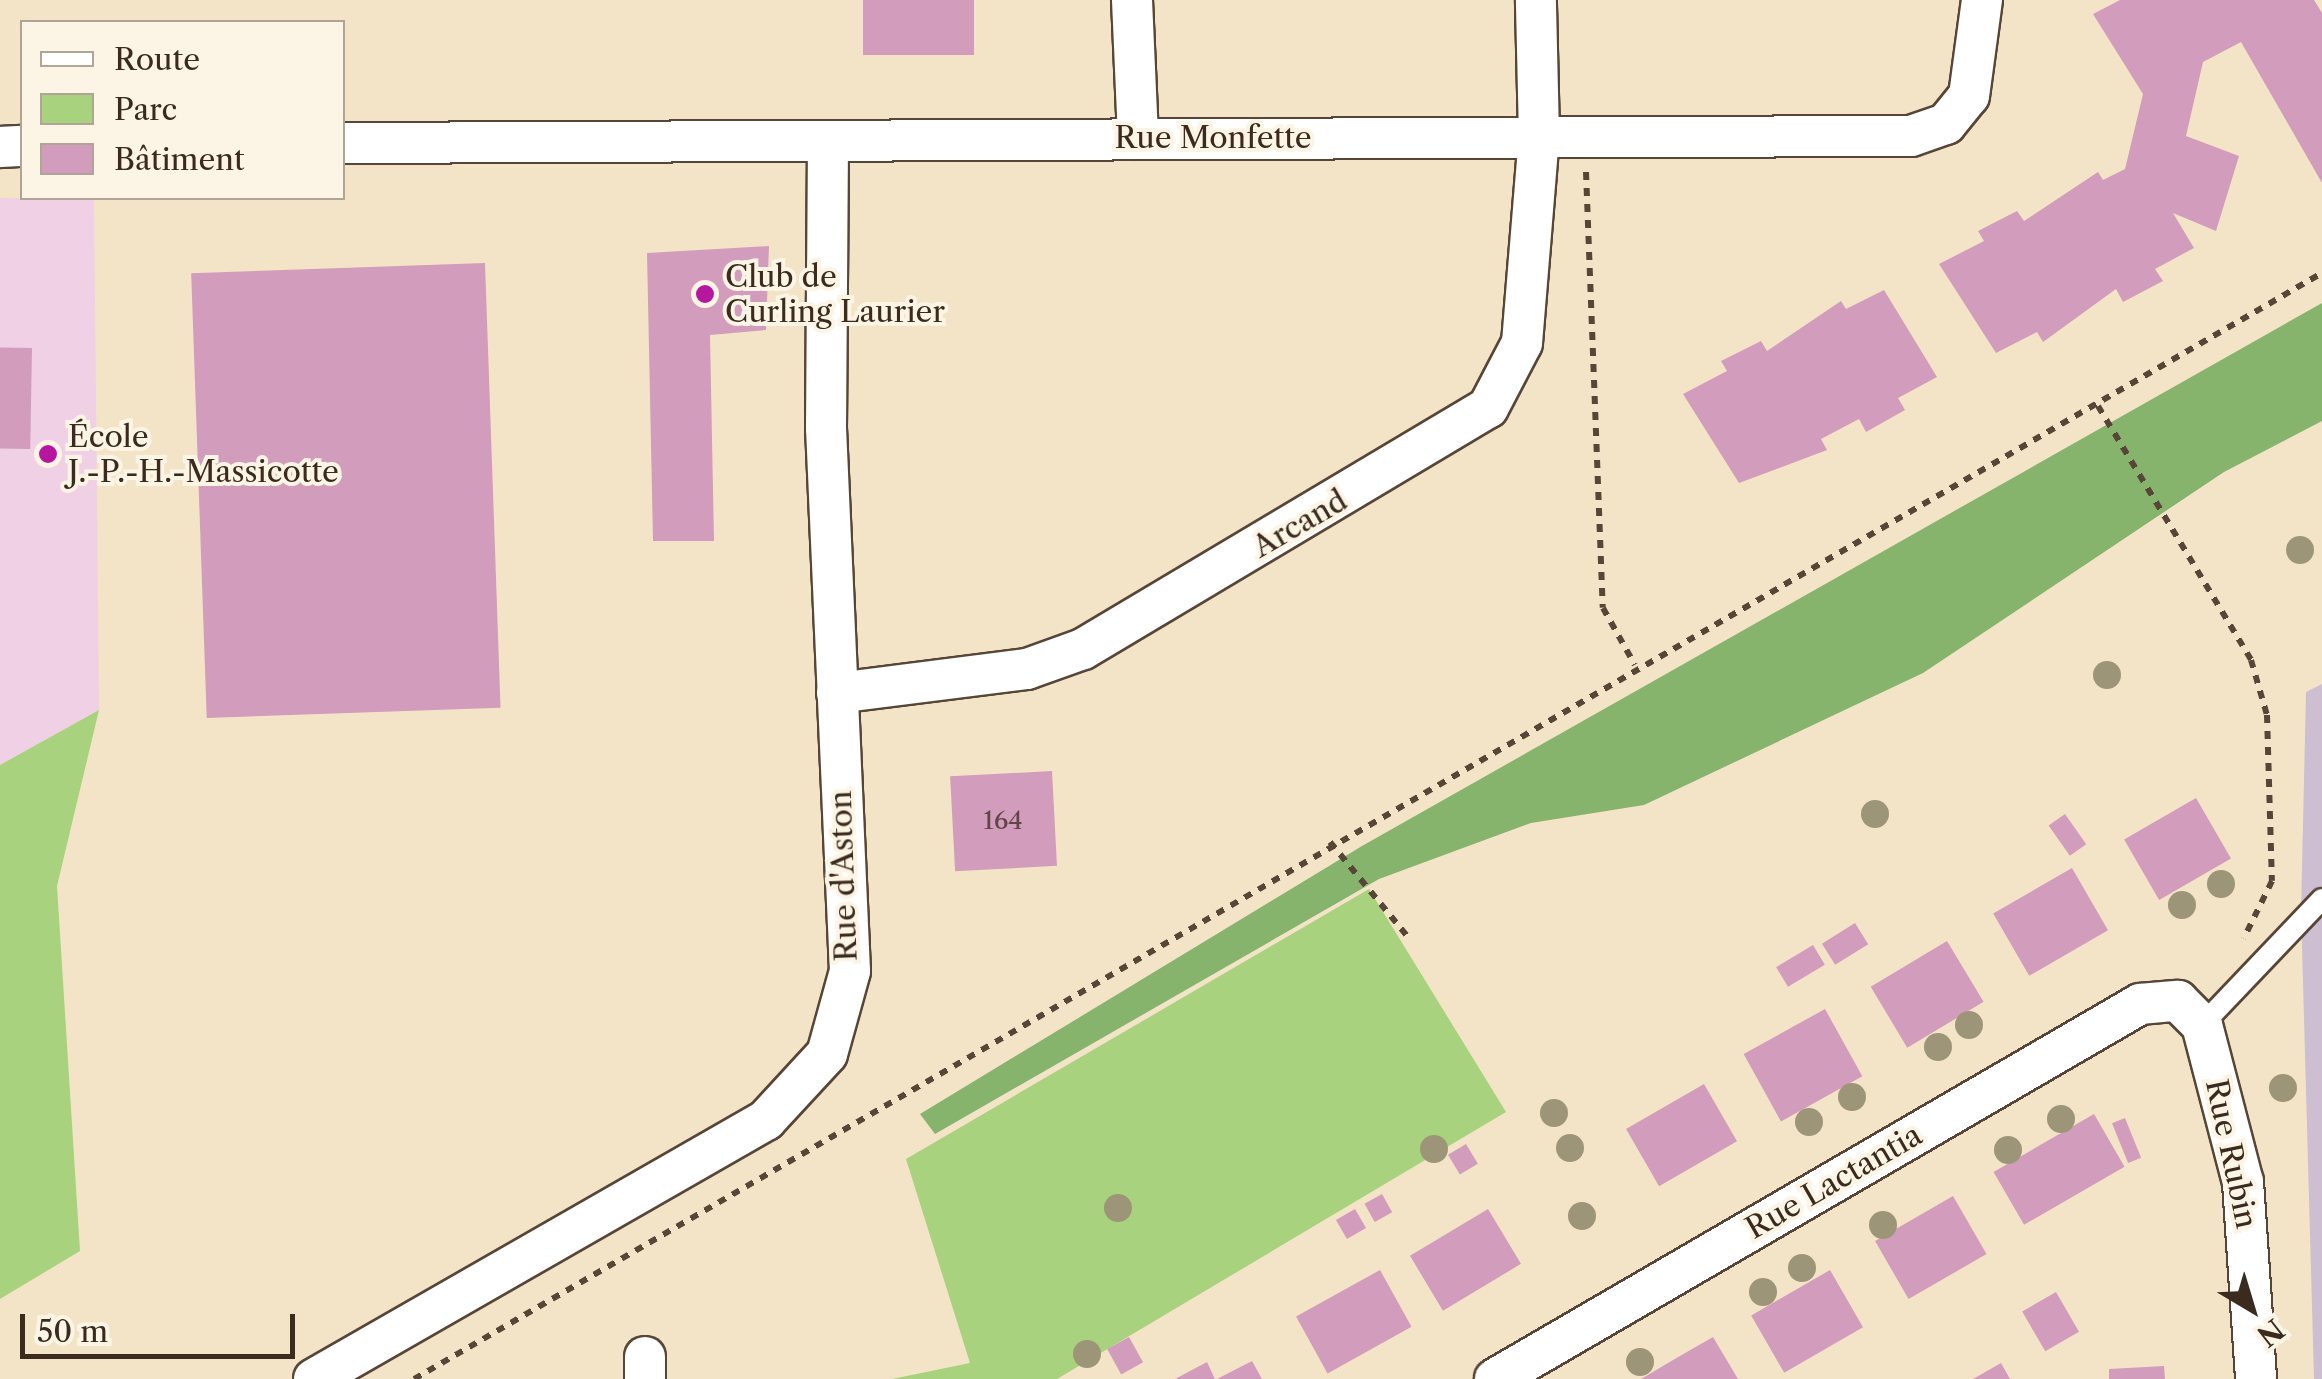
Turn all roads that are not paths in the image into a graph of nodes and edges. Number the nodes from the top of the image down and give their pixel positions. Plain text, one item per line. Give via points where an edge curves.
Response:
1 (1132, 0) edge
2 (1536, 0) edge
3 (1982, 0) edge
4 (1539, 136) junction
5 (1138, 138) junction
6 (345, 144) edge
7 (828, 144) junction
8 (837, 693) junction
9 (2322, 898) edge
10 (2190, 1013) junction
11 (314, 1379) edge
12 (1495, 1379) edge
13 (2256, 1379) edge

1 - 5 street
2 - 4 street, Arcand
3 - 4 street, Rue Monfette via 1969,96 1934,129
4 - 5 street, Rue Monfette
4 - 8 street, Arcand via 1522,343 1488,408 1083,649 1027,669
5 - 7 street, Rue Monfette
6 - 7 street, Rue Monfette
7 - 8 street, Rue d'Aston
8 - 11 street, Rue d'Aston via 850,971 827,1054 766,1120
9 - 10 lane
10 - 12 street, Rue Lactantia via 2140,1004
10 - 13 street, Rue Rubin via 2243,1182

